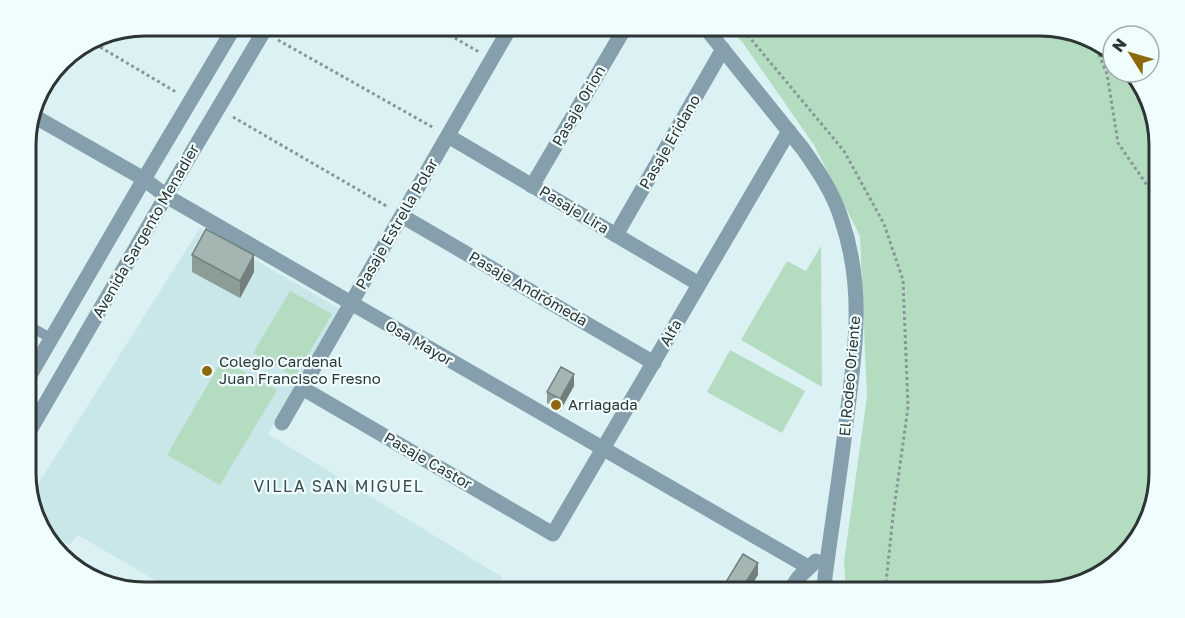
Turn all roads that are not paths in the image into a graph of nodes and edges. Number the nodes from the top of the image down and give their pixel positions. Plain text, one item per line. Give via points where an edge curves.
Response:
1 (229, 36) edge
2 (261, 36) edge
3 (505, 36) edge
4 (620, 36) edge
5 (712, 36) edge
6 (723, 49) junction
7 (39, 119) edge
8 (789, 131) junction
9 (448, 136) junction
10 (144, 179) junction
11 (532, 186) junction
12 (166, 196) junction
13 (402, 216) junction
14 (616, 235) junction
15 (699, 284) junction
16 (351, 304) junction
17 (36, 330) edge
18 (52, 339) junction
19 (654, 363) junction
20 (36, 365) edge
21 (302, 388) junction
22 (36, 420) edge
23 (282, 423) dead end
24 (603, 449) junction
25 (553, 534) joint
26 (828, 554) junction
27 (808, 567) junction
28 (795, 582) edge
29 (826, 582) edge

1 - 10 street, Avenida Sargento Menadier
2 - 12 street, Avenida Sargento Menadier
3 - 9 street, Pasaje Estrella Polar
4 - 11 street, Pasaje Orion
5 - 6 street, El Rodeo Oriente
6 - 8 street, El Rodeo Oriente
6 - 14 street, Pasaje Eridano
7 - 10 street, Osa Mayor
8 - 15 street, Alfa
8 - 26 street, El Rodeo Oriente via 816,167 835,202 847,239 856,298 854,364
9 - 11 street, Pasaje Lira
9 - 13 street, Pasaje Estrella Polar
10 - 12 street, Osa Mayor
10 - 18 street, Avenida Sargento Menadier
11 - 14 street, Pasaje Lira
12 - 16 street, Osa Mayor
12 - 22 street, Avenida Sargento Menadier
13 - 16 street, Pasaje Estrella Polar
13 - 19 street, Pasaje Andrómeda
14 - 15 street, Pasaje Lira
15 - 19 street, Alfa
16 - 21 street, Pasaje Estrella Polar
16 - 24 street, Osa Mayor
17 - 18 lane
18 - 20 street, Avenida Sargento Menadier
19 - 24 street, Alfa
21 - 23 street, Pasaje Estrella Polar
21 - 25 street, Pasaje Castor
24 - 25 street, Alfa
24 - 27 street, Osa Mayor
26 - 27 street
26 - 29 street, El Rodeo Oriente
27 - 28 street

